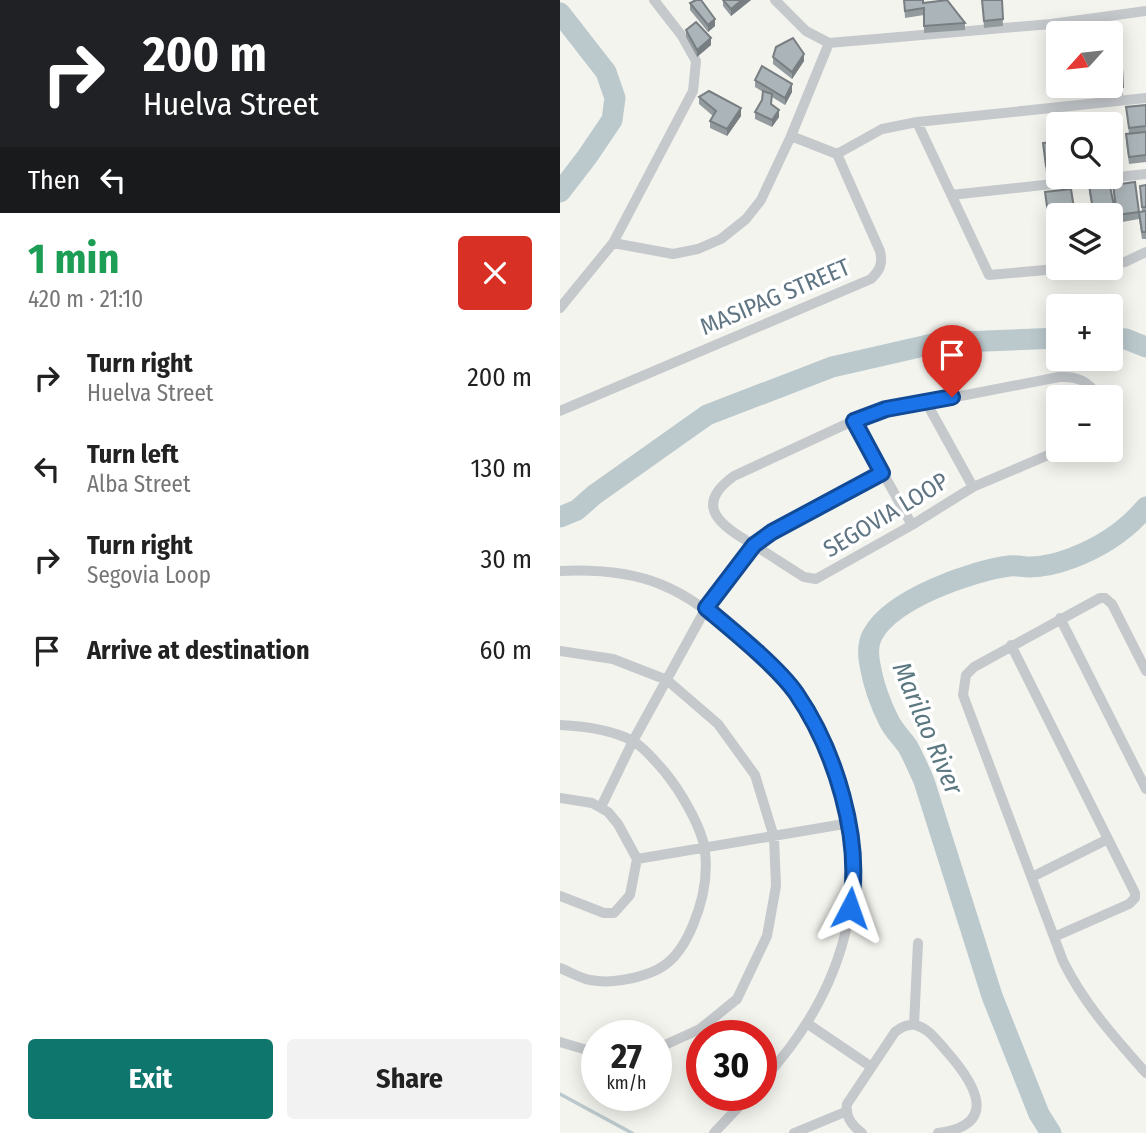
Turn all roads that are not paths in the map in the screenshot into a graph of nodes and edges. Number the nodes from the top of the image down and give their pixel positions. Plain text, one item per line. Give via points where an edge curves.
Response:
1 (654, 0) edge
2 (775, 0) edge
3 (1146, 10) edge
4 (829, 43) junction
5 (1146, 98) edge
6 (917, 122) junction
7 (791, 136) junction
8 (837, 154) junction
9 (1146, 174) edge
10 (951, 194) junction
11 (613, 243) junction
12 (1146, 253) edge
13 (1123, 262) edge
14 (1046, 270) edge
15 (560, 308) edge
16 (1090, 385) edge
17 (926, 402) junction
18 (560, 411) edge
19 (854, 421) junction
20 (1046, 456) edge
21 (882, 473) junction
22 (974, 487) junction
23 (912, 525) junction
24 (754, 545) junction
25 (560, 572) edge
26 (706, 608) junction
27 (1060, 618) junction
28 (1011, 645) junction
29 (560, 652) edge
30 (1146, 671) edge
31 (667, 680) junction
32 (560, 725) edge
33 (633, 741) junction
34 (1146, 789) edge
35 (560, 798) edge
36 (601, 807) junction
37 (850, 823) junction
38 (774, 837) junction
39 (1108, 839) junction
40 (705, 849) junction
41 (637, 859) junction
42 (1032, 877) junction
43 (560, 896) edge
44 (1054, 937) junction
45 (918, 943) dead end
46 (560, 968) edge
47 (808, 1024) junction
48 (914, 1025) junction
49 (560, 1042) edge
50 (672, 1042) edge
51 (581, 1048) edge
52 (777, 1062) edge
53 (870, 1066) junction
54 (1144, 1066) edge
55 (735, 1111) edge
56 (845, 1112) junction
57 (714, 1133) edge
58 (794, 1133) edge
59 (862, 1133) edge
60 (938, 1133) edge

1 - 11 street via 696,61 693,91
2 - 4 street via 806,31
3 - 4 street via 1051,24
4 - 7 street
5 - 6 street
6 - 8 street via 882,129
6 - 10 street
7 - 8 street
7 - 11 street via 761,200 721,239 673,254
8 - 18 street, MASIPAG STREET via 880,251 879,272
9 - 10 street
10 - 14 street via 989,275
11 - 15 street
12 - 13 street
16 - 17 street, SEGOVIA LOOP via 1072,376 1059,377
17 - 19 street, SEGOVIA LOOP
17 - 22 street
19 - 21 street
19 - 24 street, SEGOVIA LOOP via 721,486 714,503 718,520
20 - 22 street, SEGOVIA LOOP
21 - 23 street
21 - 24 street
22 - 23 street, SEGOVIA LOOP
23 - 24 street, SEGOVIA LOOP via 816,579 804,577
24 - 26 street
25 - 26 street via 596,569 632,576 668,586
26 - 31 street
26 - 37 street via 796,692 840,784
27 - 28 street
27 - 30 street via 1095,599 1110,600
27 - 34 street
28 - 39 street
28 - 42 street via 966,675 963,695
29 - 31 street via 612,659
31 - 33 street
31 - 38 street via 718,724 755,775
32 - 33 street
33 - 36 street
33 - 40 street via 677,789
35 - 36 street
36 - 41 street via 618,824
37 - 38 street
37 - 47 street via 853,890 846,925 834,970
38 - 40 street
38 - 50 street via 776,886 767,936 737,999 700,1029
39 - 42 street
39 - 44 street via 1135,898 1114,913
40 - 41 street
40 - 46 street via 703,900 684,946 669,962 641,977 608,982
41 - 43 street via 630,895 614,913
42 - 44 street
44 - 54 street via 1085,999
45 - 48 street
47 - 52 street
47 - 53 street
48 - 53 street via 895,1032
48 - 60 street via 928,1032 974,1086 977,1100 971,1121
49 - 51 street
53 - 56 street
55 - 57 street
56 - 58 street
56 - 59 street

